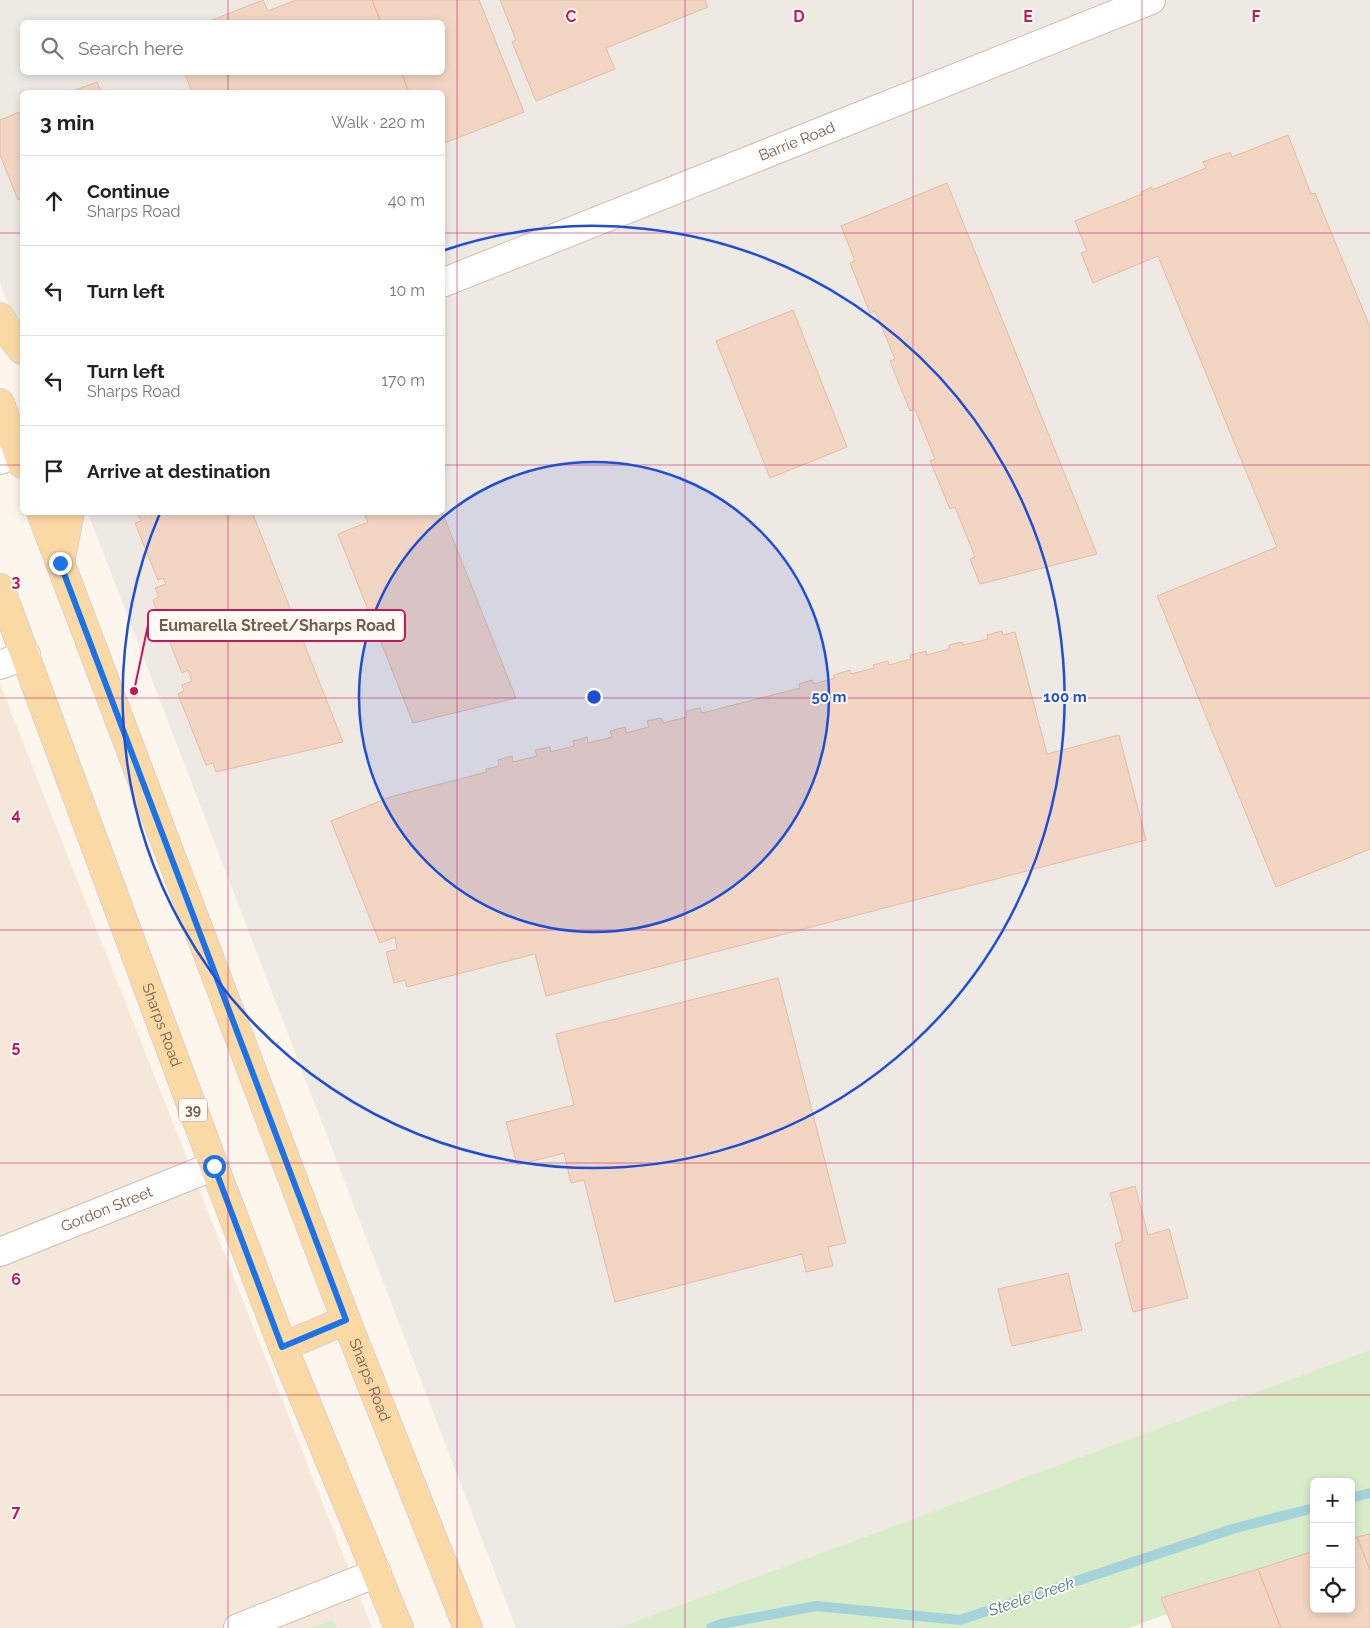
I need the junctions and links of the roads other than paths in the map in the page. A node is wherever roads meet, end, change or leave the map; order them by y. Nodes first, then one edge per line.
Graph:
1 (1151, 0) edge
2 (445, 282) edge
3 (0, 317) edge
4 (20, 348) edge
5 (0, 404) edge
6 (16, 457) edge
7 (42, 515) edge
8 (69, 515) edge
9 (60, 563) junction
10 (0, 588) edge
11 (26, 655) junction
12 (0, 665) edge
13 (214, 1166) junction
14 (0, 1252) edge
15 (346, 1320) junction
16 (282, 1347) junction
17 (377, 1573) junction
18 (238, 1628) edge
19 (399, 1628) edge
20 (468, 1628) edge

1 - 2 street, Barrie Road
3 - 4 main road
5 - 6 main road
7 - 9 main road, Sharps Road
8 - 9 main road
9 - 15 main road, Sharps Road
10 - 11 main road, Sharps Road / 39
11 - 12 street
11 - 13 main road, Sharps Road / 39
13 - 14 street, Gordon Street
13 - 16 main road, Sharps Road / 39
15 - 16 main road
15 - 20 main road, Sharps Road
16 - 17 main road, Sharps Road / 39
17 - 18 street
17 - 19 main road, Sharps Road / 39

